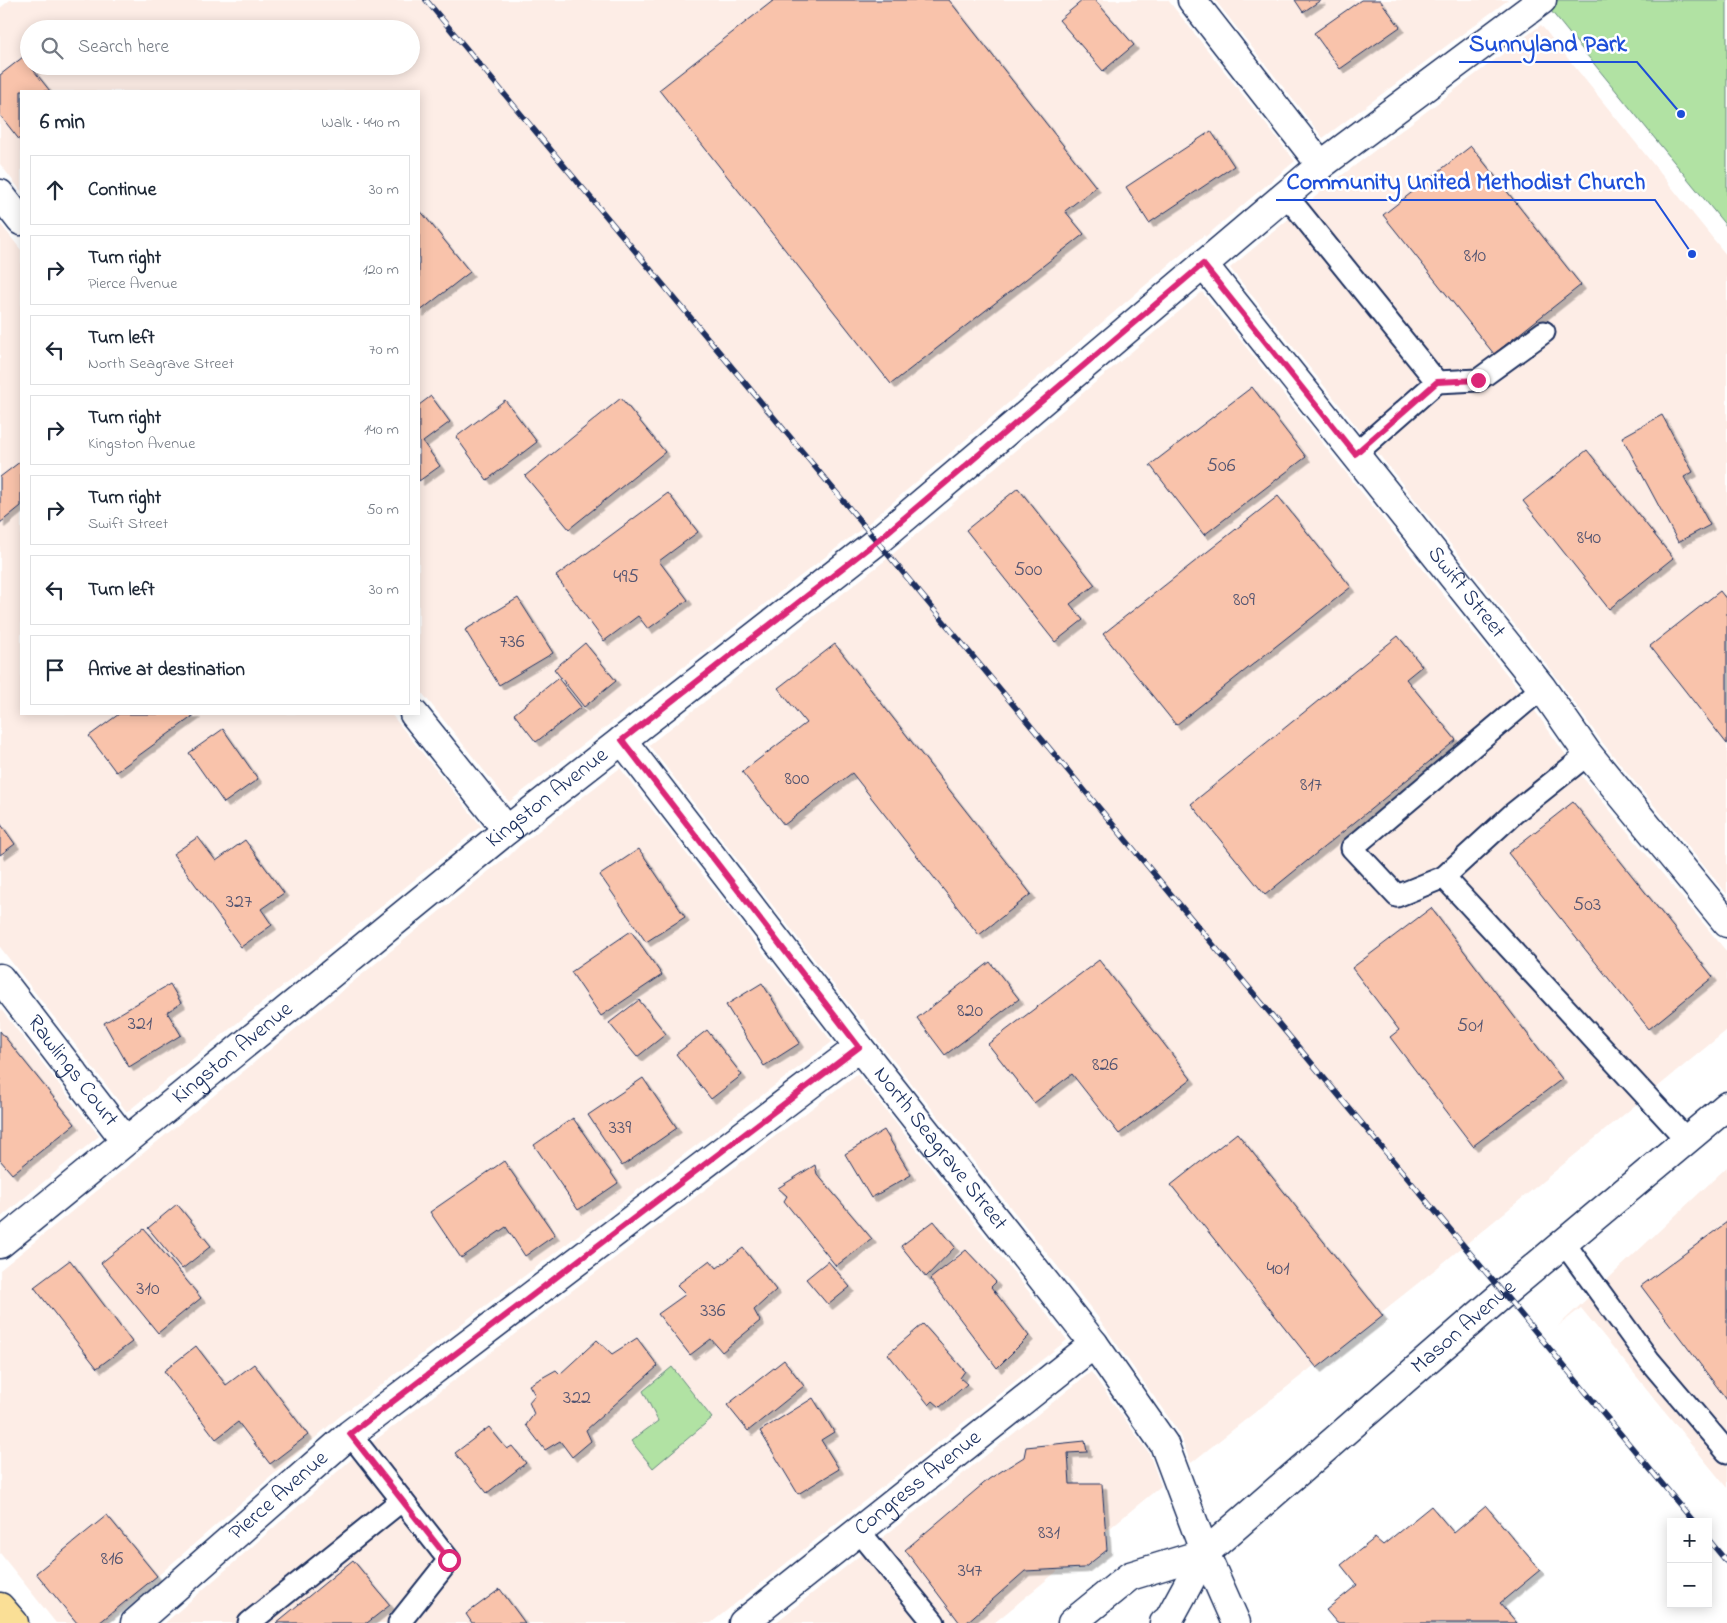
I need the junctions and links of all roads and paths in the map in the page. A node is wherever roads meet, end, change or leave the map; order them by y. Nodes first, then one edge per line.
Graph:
1 (1192, 0) edge
2 (1542, 0) edge
3 (1321, 165) junction
4 (0, 194) edge
5 (1286, 195) junction
6 (20, 220) edge
7 (1203, 264) junction
8 (1544, 332) dead end
9 (1437, 382) junction
10 (1355, 454) junction
11 (1542, 688) junction
12 (415, 715) edge
13 (622, 740) junction
14 (1588, 754) junction
15 (507, 830) junction
16 (1444, 877) junction
17 (1727, 923) edge
18 (0, 978) edge
19 (859, 1047) junction
20 (1726, 1109) edge
21 (125, 1140) junction
22 (1687, 1140) junction
23 (1564, 1243) junction
24 (0, 1244) edge
25 (1094, 1344) junction
26 (350, 1434) junction
27 (1727, 1452) edge
28 (402, 1500) junction
29 (859, 1531) junction
30 (1205, 1553) junction
31 (0, 1606) edge
32 (14, 1623) edge
33 (135, 1623) edge
34 (250, 1623) edge
35 (399, 1623) edge
36 (743, 1623) edge
37 (934, 1623) edge
38 (1072, 1623) edge
39 (1164, 1623) edge
40 (1236, 1623) edge

1 - 3 street
2 - 3 street, Kingston Avenue
3 - 5 street, Kingston Avenue
4 - 6 street
5 - 7 street, Kingston Avenue
5 - 9 lane
7 - 10 street, Swift Street
7 - 13 street, Kingston Avenue
8 - 9 lane
9 - 10 lane
10 - 11 street, Swift Street
11 - 14 street, Swift Street
11 - 16 lane
12 - 15 street
13 - 15 street, Kingston Avenue
13 - 19 street, North Seagrave Street
14 - 16 lane
14 - 17 street, Swift Street
15 - 21 street, Kingston Avenue
16 - 22 lane
18 - 21 street, Rawlings Court
19 - 25 street, North Seagrave Street
19 - 26 street, Pierce Avenue
20 - 22 street, Mason Avenue
21 - 24 street, Kingston Avenue
22 - 23 street, Mason Avenue
23 - 27 lane
23 - 30 street, Mason Avenue
25 - 29 street, Congress Avenue
25 - 30 street, North Seagrave Street
26 - 28 lane
26 - 33 street, Pierce Avenue
28 - 34 lane
28 - 35 lane
29 - 36 street, Congress Avenue
29 - 37 lane
30 - 38 street, Mason Avenue
30 - 39 street, Mason Avenue
30 - 40 street, North Seagrave Street
31 - 32 main road

